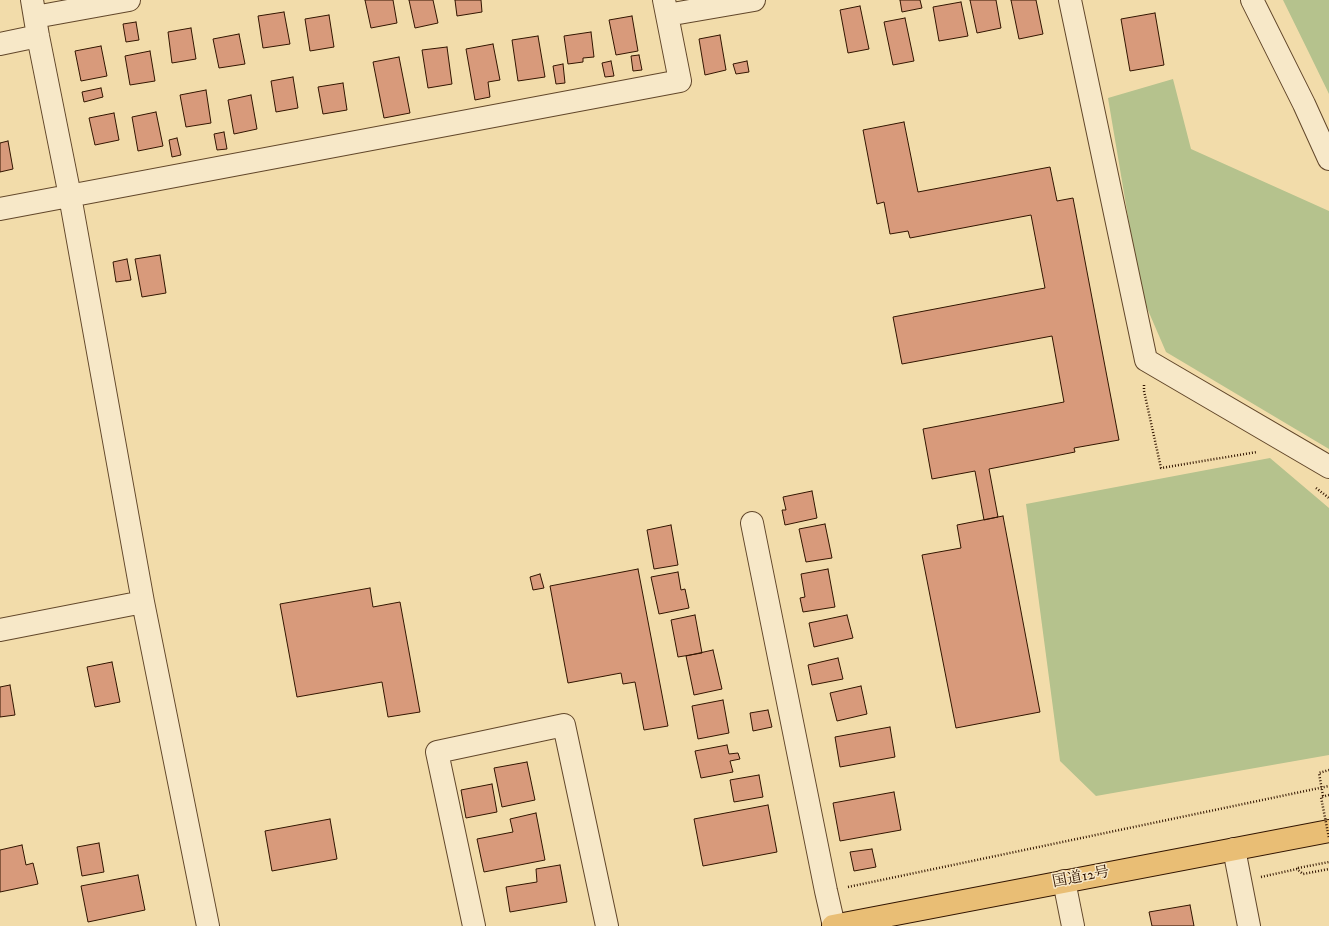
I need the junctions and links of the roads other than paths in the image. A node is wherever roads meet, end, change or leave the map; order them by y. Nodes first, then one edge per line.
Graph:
1 (129, 0) edge
2 (754, 0) edge
3 (1070, 0) edge
4 (1252, 0) edge
5 (665, 7) edge
6 (35, 18) edge
7 (0, 44) edge
8 (1329, 159) edge
9 (70, 196) junction
10 (0, 209) edge
11 (1329, 467) edge
12 (752, 523) dead end
13 (143, 602) junction
14 (0, 630) edge
15 (1329, 831) edge
16 (1234, 849) junction
17 (1064, 882) junction
18 (208, 926) edge
19 (474, 926) edge
20 (607, 926) edge
21 (833, 926) edge
22 (1073, 926) edge
23 (1249, 926) edge

1 - 6 street
2 - 5 street
3 - 11 street
4 - 8 street
5 - 9 street
6 - 7 street
6 - 9 street
9 - 10 street
9 - 13 street
12 - 21 street
13 - 14 street
13 - 18 street
15 - 16 highway, 国道12号
16 - 17 highway, 国道12号
16 - 23 street
17 - 21 highway, 国道12号
17 - 22 street
19 - 20 street

